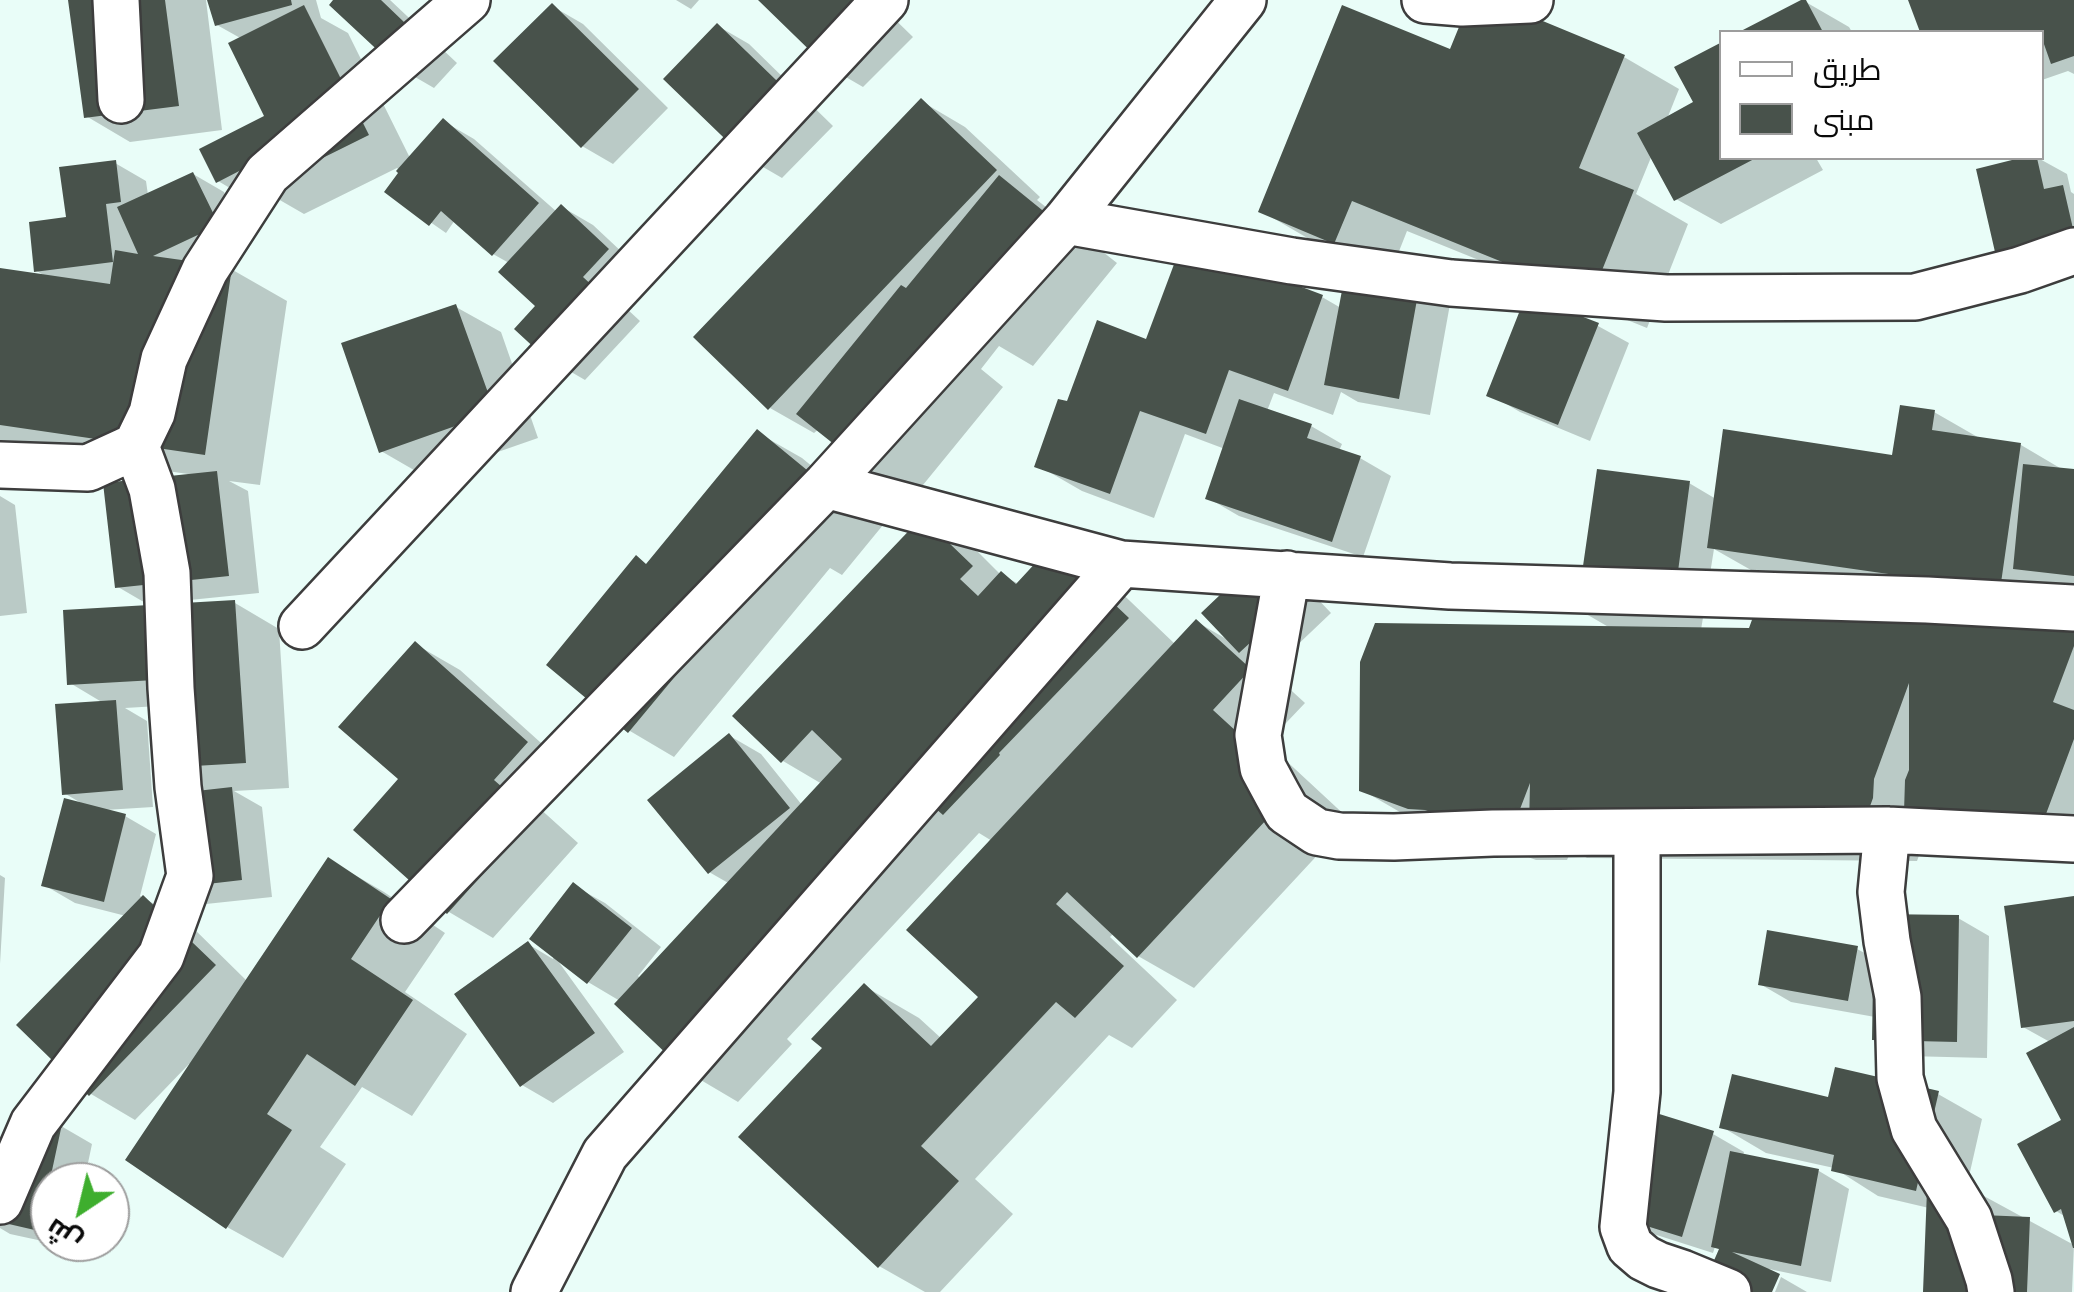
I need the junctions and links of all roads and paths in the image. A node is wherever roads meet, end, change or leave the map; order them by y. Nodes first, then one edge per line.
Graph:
1 (116, 0) edge
2 (467, 0) edge
3 (885, 0) edge
4 (1243, 0) edge
5 (1424, 0) edge
6 (1530, 0) edge
7 (120, 100) dead end
8 (1066, 221) junction
9 (2074, 251) edge
10 (136, 446) junction
11 (0, 465) edge
12 (826, 485) junction
13 (1121, 564) junction
14 (1288, 574) junction
15 (2074, 608) edge
16 (302, 626) dead end
17 (1886, 830) junction
18 (1638, 833) junction
19 (2074, 839) edge
20 (404, 920) dead end
21 (0, 1201) edge
22 (534, 1292) edge
23 (1728, 1292) edge
24 (1991, 1292) edge

1 - 7 street
2 - 10 street
3 - 16 street
4 - 8 street
5 - 6 street
8 - 9 street
8 - 12 street
10 - 11 street
10 - 21 street
12 - 13 street
12 - 20 street
13 - 14 street
13 - 22 street
14 - 15 street
14 - 18 street
17 - 18 street
17 - 19 street
17 - 24 street
18 - 23 street

